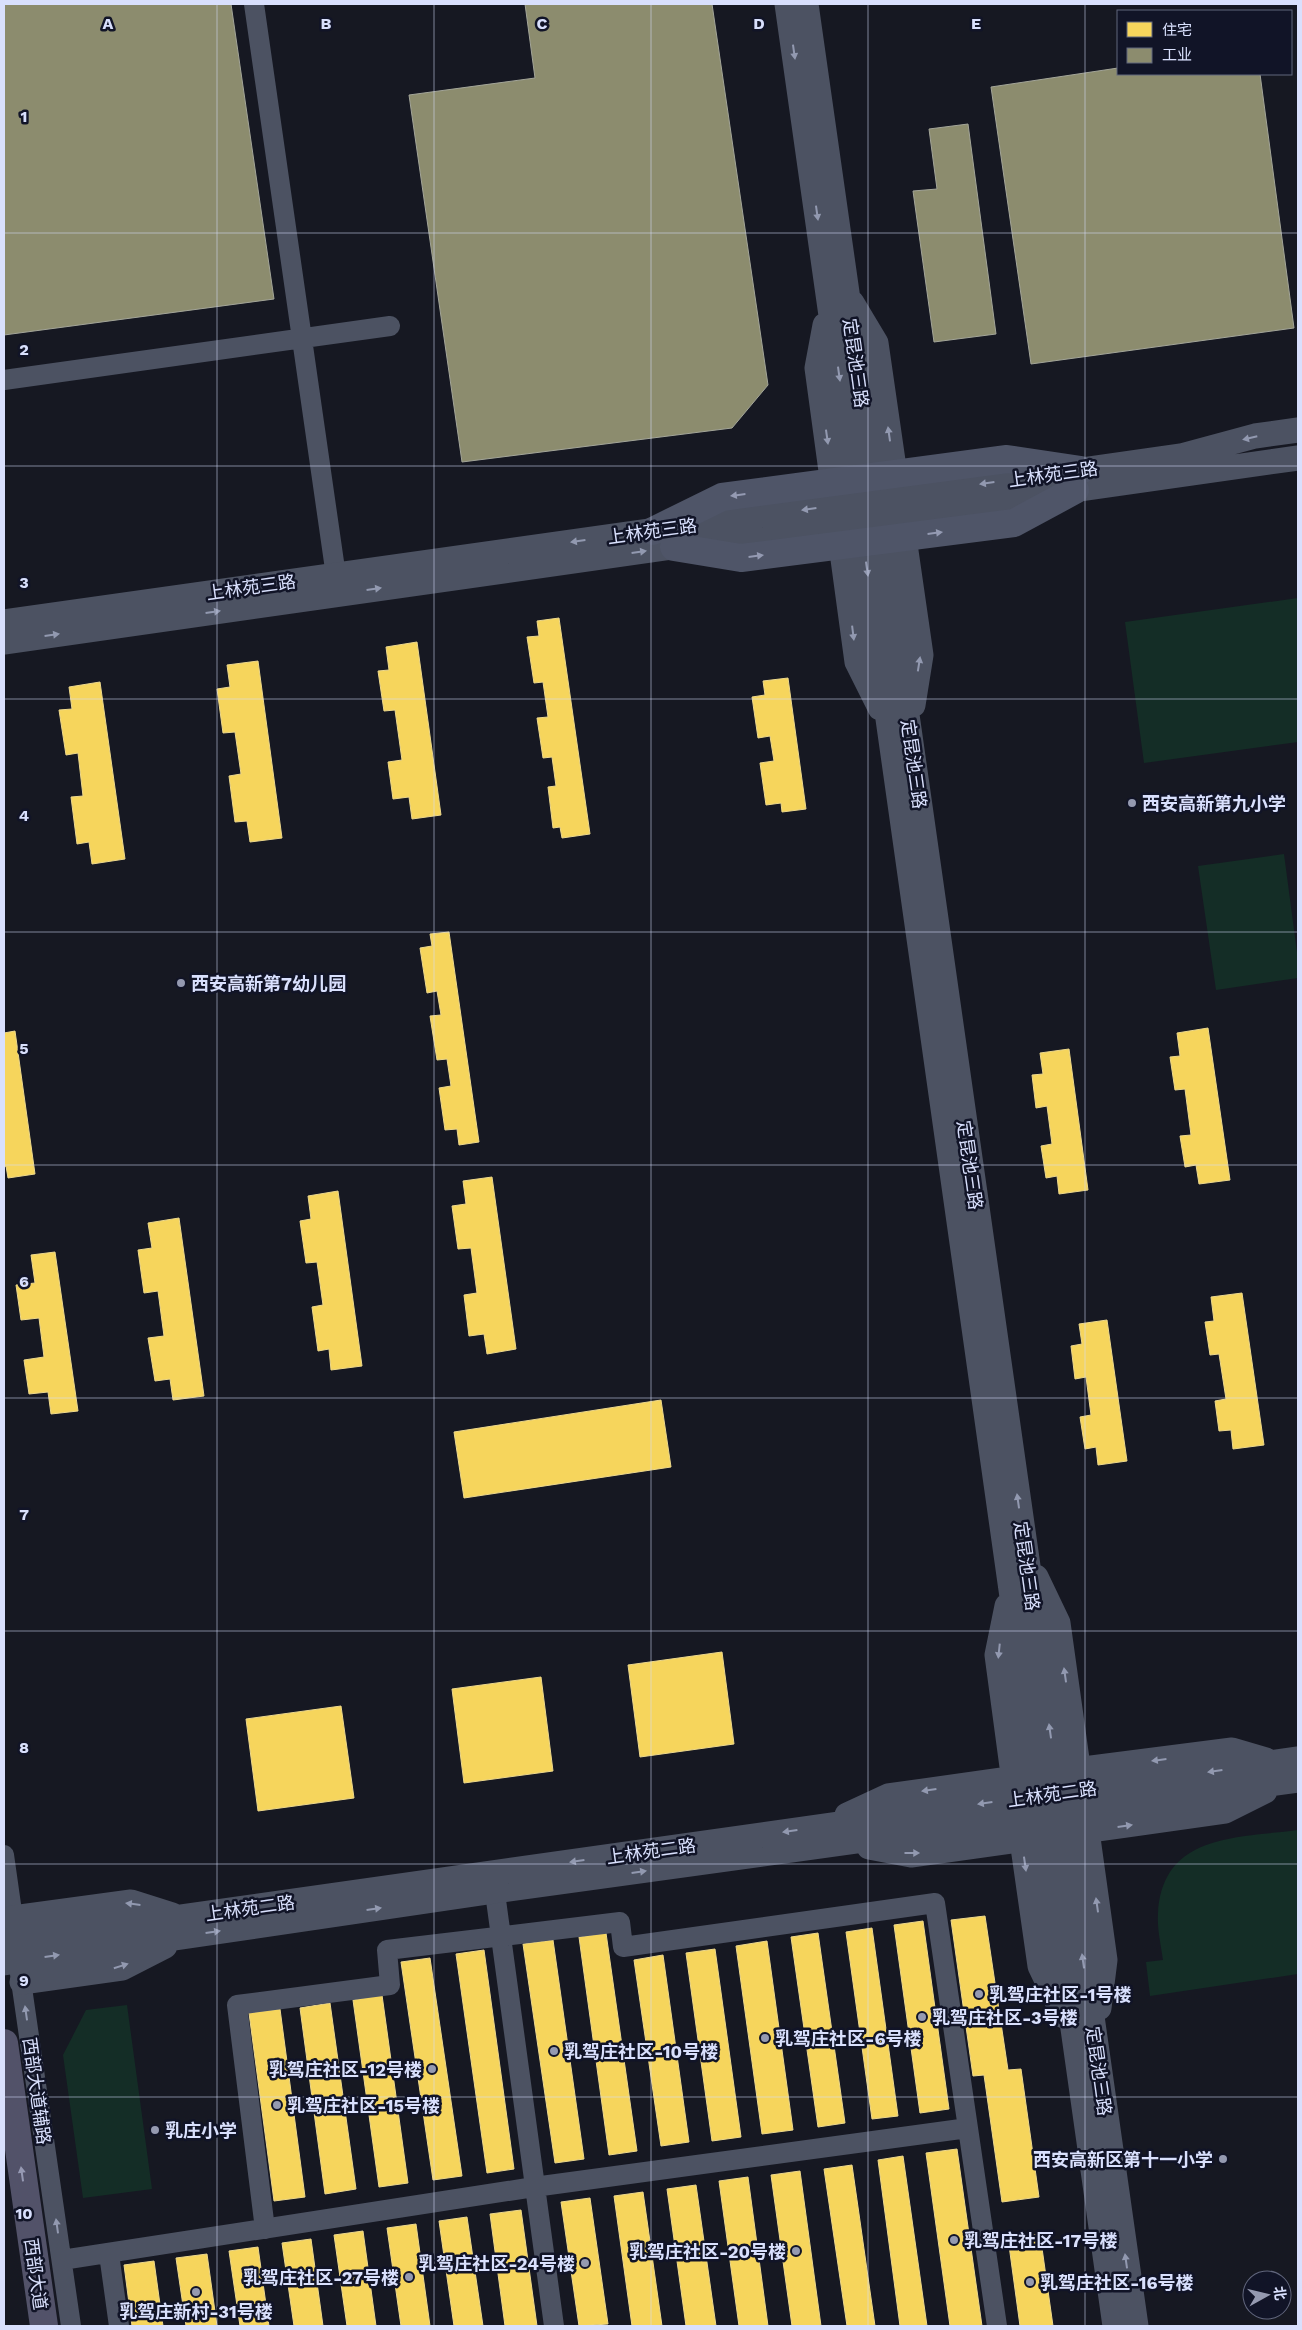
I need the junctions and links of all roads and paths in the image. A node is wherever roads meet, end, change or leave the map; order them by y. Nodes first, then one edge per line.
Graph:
1 (254, 4) edge
2 (787, 4) edge
3 (806, 4) edge
4 (838, 298) junction
5 (390, 326) dead end
6 (302, 338) junction
7 (4, 380) edge
8 (1298, 430) edge
9 (1298, 458) edge
10 (1078, 480) junction
11 (868, 510) junction
12 (663, 539) junction
13 (337, 585) junction
14 (4, 622) edge
15 (4, 642) edge
16 (899, 728) junction
17 (1289, 1771) edge
18 (1051, 1804) junction
19 (4, 1855) edge
20 (494, 1882) junction
21 (181, 1927) junction
22 (501, 1938) junction
23 (13, 1951) edge
24 (1084, 2038) junction
25 (4, 2043) edge
26 (968, 2128) junction
27 (534, 2187) junction
28 (265, 2229) junction
29 (109, 2254) junction
30 (62, 2260) junction
31 (44, 2326) edge
32 (71, 2326) edge
33 (119, 2326) edge
34 (554, 2326) edge
35 (997, 2326) edge
36 (1115, 2326) edge
37 (1136, 2326) edge

1 - 6 street
2 -> 4 street, 定昆池三路
3 - 4 street, 定昆池三路
4 -> 11 street, 定昆池三路
11 -> 4 street
5 - 6 street
6 - 7 street
6 - 13 street
8 -> 10 street, 上林苑三路
9 - 10 street, 上林苑三路
10 -> 11 main road
11 -> 10 main road
12 -> 11 main road
11 -> 12 main road
16 -> 11 street, 定昆池三路
11 -> 16 street
12 - 13 street, 上林苑三路
13 - 14 street, 上林苑三路
15 -> 13 street, 上林苑三路
18 -> 16 street, 定昆池三路
16 -> 18 street, 定昆池三路
17 - 18 street, 上林苑二路
18 -> 17 street
18 -> 20 street, 上林苑二路
20 -> 18 street, 上林苑二路
18 - 24 street, 定昆池三路
18 -> 24 street
19 - 23 street, 西部大道辅路
20 - 21 street, 上林苑二路
20 - 22 street
21 - 23 street, 上林苑二路
23 -> 21 street
22 - 26 street
22 - 27 street
22 - 28 street
30 -> 23 street, 西部大道辅路
24 - 36 street, 定昆池三路
37 -> 24 street, 定昆池三路
31 -> 25 main road, 西部大道
26 - 27 street
26 - 35 street
27 - 28 street
27 - 34 street
28 - 29 street
29 - 30 street
29 - 33 street
30 - 32 street, 西部大道辅路

